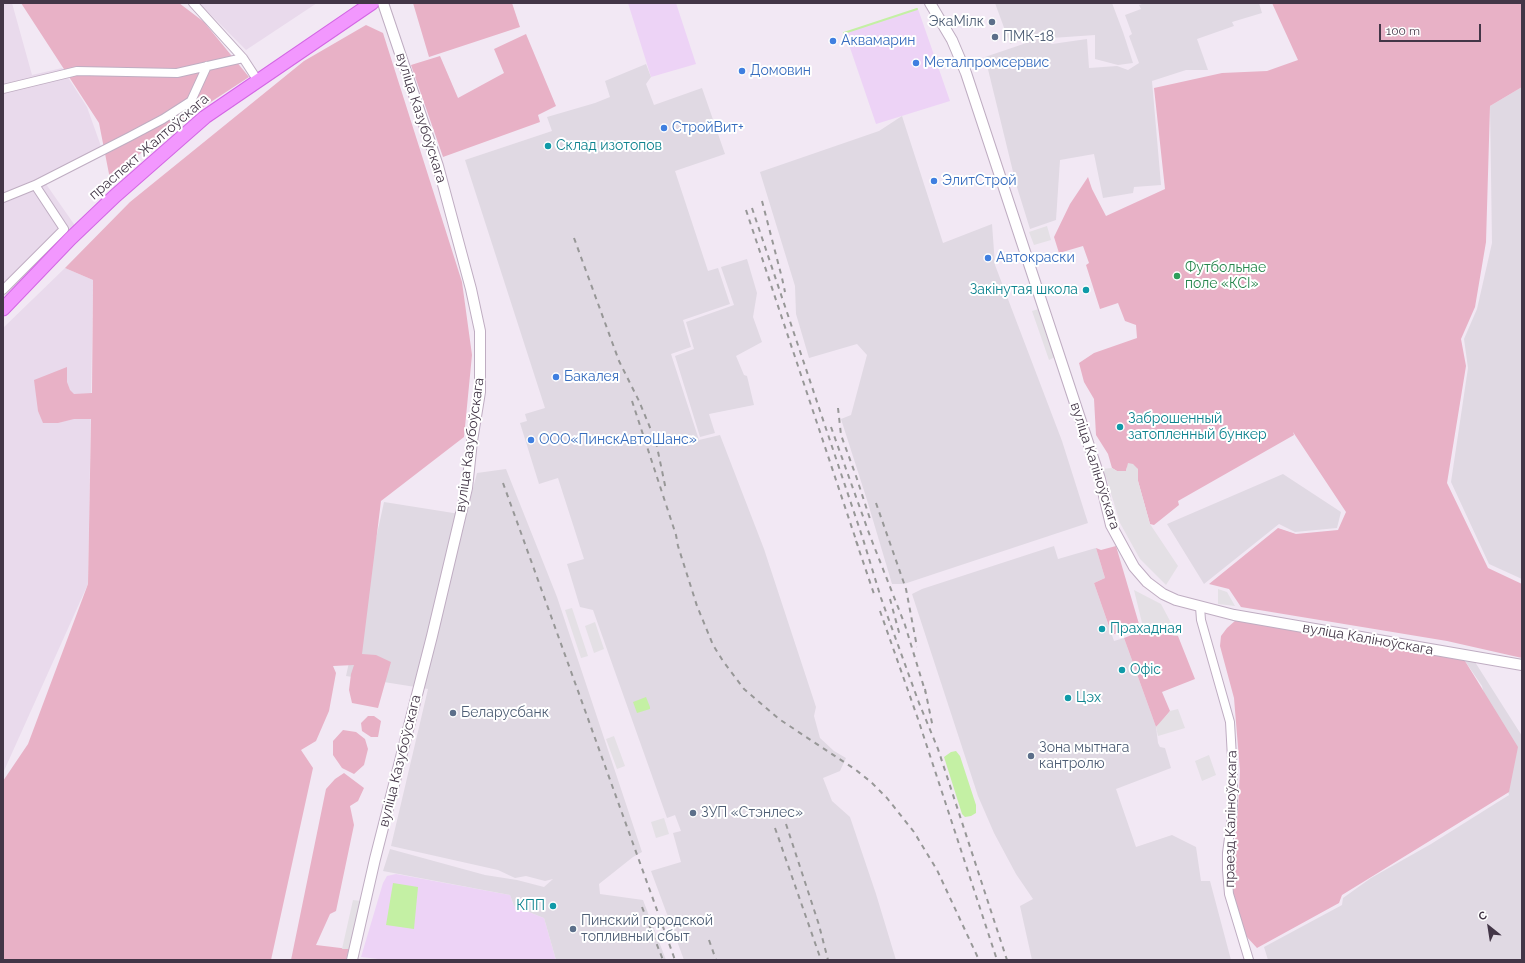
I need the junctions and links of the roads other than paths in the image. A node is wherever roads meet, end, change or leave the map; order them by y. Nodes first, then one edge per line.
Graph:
1 (193, 3) edge
2 (372, 3) edge
3 (383, 3) edge
4 (930, 3) edge
5 (243, 58) junction
6 (207, 66) junction
7 (258, 81) junction
8 (3, 89) edge
9 (35, 185) junction
10 (3, 198) edge
11 (3, 290) edge
12 (3, 309) edge
13 (1200, 607) junction
14 (1522, 666) edge
15 (352, 960) edge
16 (1249, 960) edge

1 - 5 street
2 - 7 main road, праспект Жалтоўскага
3 - 15 street, вуліца Казубоўскага
4 - 13 street, вуліца Каліноўскага
5 - 6 street
5 - 7 street
6 - 8 street
6 - 9 street
7 - 12 main road, праспект Жалтоўскага
9 - 10 street
9 - 11 street
13 - 14 street, вуліца Каліноўскага
13 - 16 street, праезд Каліноўскага

